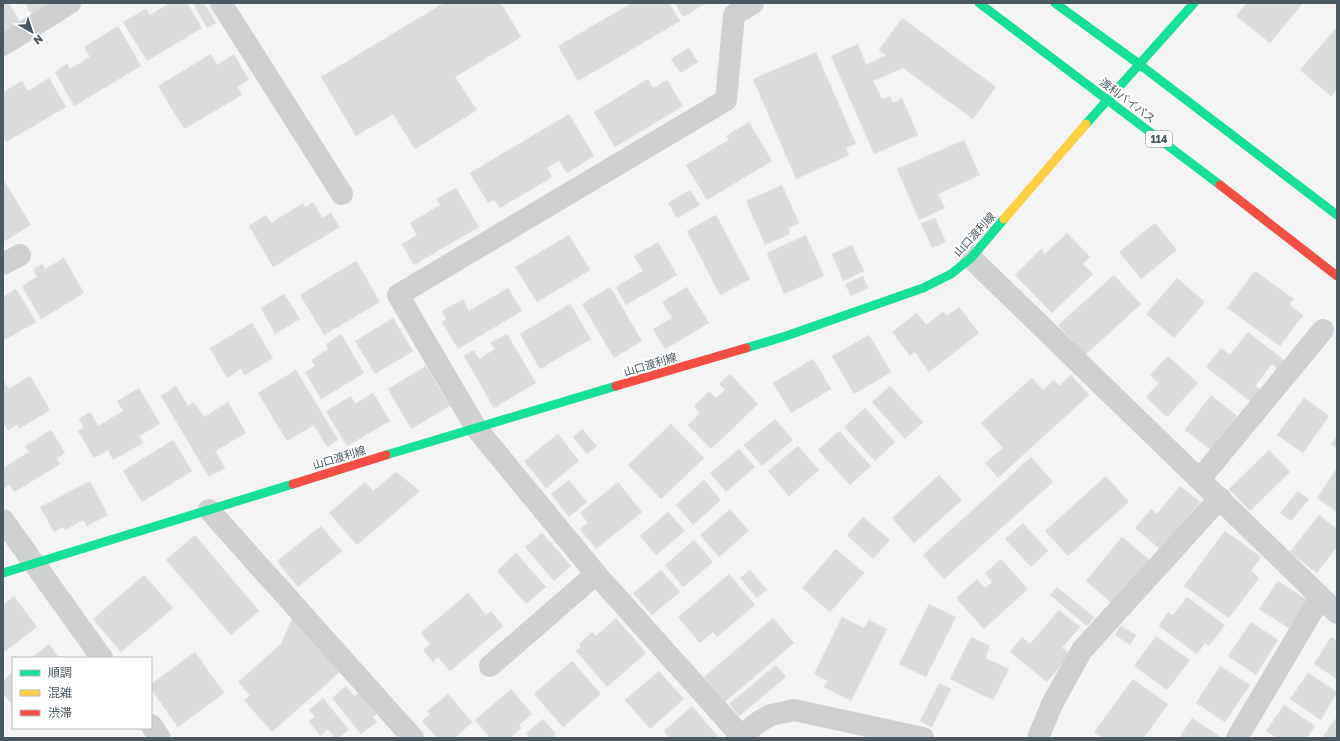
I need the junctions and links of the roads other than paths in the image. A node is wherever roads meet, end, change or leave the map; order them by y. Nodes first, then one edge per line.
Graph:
1 (70, 3) edge
2 (221, 3) edge
3 (753, 3) edge
4 (979, 3) edge
5 (1055, 3) edge
6 (1194, 3) edge
7 (3, 45) edge
8 (1139, 64) junction
9 (1108, 99) junction
10 (342, 194) dead end
11 (1337, 215) edge
12 (971, 258) junction
13 (1337, 276) edge
14 (1322, 330) dead end
15 (476, 428) junction
16 (1200, 479) junction
17 (1220, 498) junction
18 (209, 510) junction
19 (3, 520) edge
20 (35, 564) junction
21 (3, 573) edge
22 (596, 574) junction
23 (1320, 598) junction
24 (1337, 613) edge
25 (101, 657) edge
26 (490, 666) dead end
27 (152, 726) edge
28 (912, 737) edge
29 (160, 738) edge
30 (413, 738) edge
31 (744, 738) edge
32 (1038, 738) edge
33 (1237, 738) edge

1 - 7 street
2 - 10 street
3 - 15 street
4 - 9 main road, 渡利バイパス / 114
5 - 8 main road
6 - 8 main road, 山口渡利線
8 - 9 main road, 山口渡利線
8 - 11 main road
9 - 12 main road, 山口渡利線
9 - 13 main road, 渡利バイパス / 114
12 - 15 main road, 山口渡利線
12 - 16 street
14 - 16 street
15 - 18 main road, 山口渡利線
15 - 22 street
16 - 17 street
17 - 23 street
17 - 32 street
18 - 20 main road, 山口渡利線
18 - 30 street
19 - 20 street
20 - 21 main road, 山口渡利線
20 - 25 street
22 - 26 street
22 - 31 street
23 - 24 street
23 - 33 street
27 - 29 street
28 - 31 street

